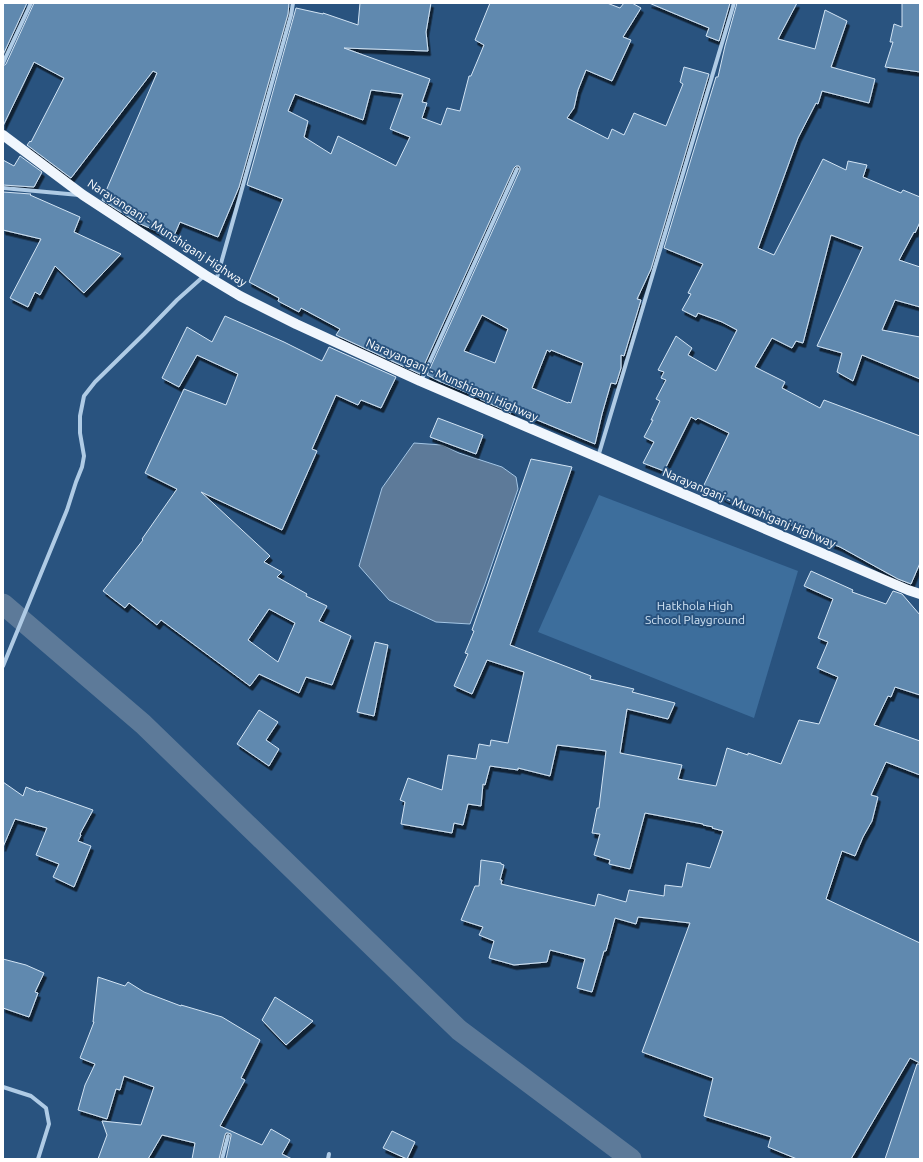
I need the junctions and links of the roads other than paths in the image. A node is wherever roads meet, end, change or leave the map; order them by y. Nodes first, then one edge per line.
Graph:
1 (31, 3) edge
2 (293, 3) edge
3 (734, 3) edge
4 (3, 63) edge
5 (3, 135) edge
6 (517, 169) dead end
7 (3, 188) edge
8 (83, 195) junction
9 (205, 275) junction
10 (216, 281) junction
11 (420, 382) junction
12 (598, 458) junction
13 (920, 594) edge
14 (3, 666) edge
15 (3, 1087) edge
16 (228, 1136) dead end
17 (38, 1159) edge
18 (222, 1159) edge

1 - 4 street
2 - 10 street
3 - 12 street
5 - 8 main road, Narayanganj - Munshiganj Highway
6 - 11 street
7 - 8 street
8 - 9 main road, Narayanganj - Munshiganj Highway
9 - 10 main road, Narayanganj - Munshiganj Highway
9 - 14 street
10 - 11 main road, Narayanganj - Munshiganj Highway
11 - 12 main road, Narayanganj - Munshiganj Highway
12 - 13 main road, Narayanganj - Munshiganj Highway
15 - 17 street
16 - 18 street

